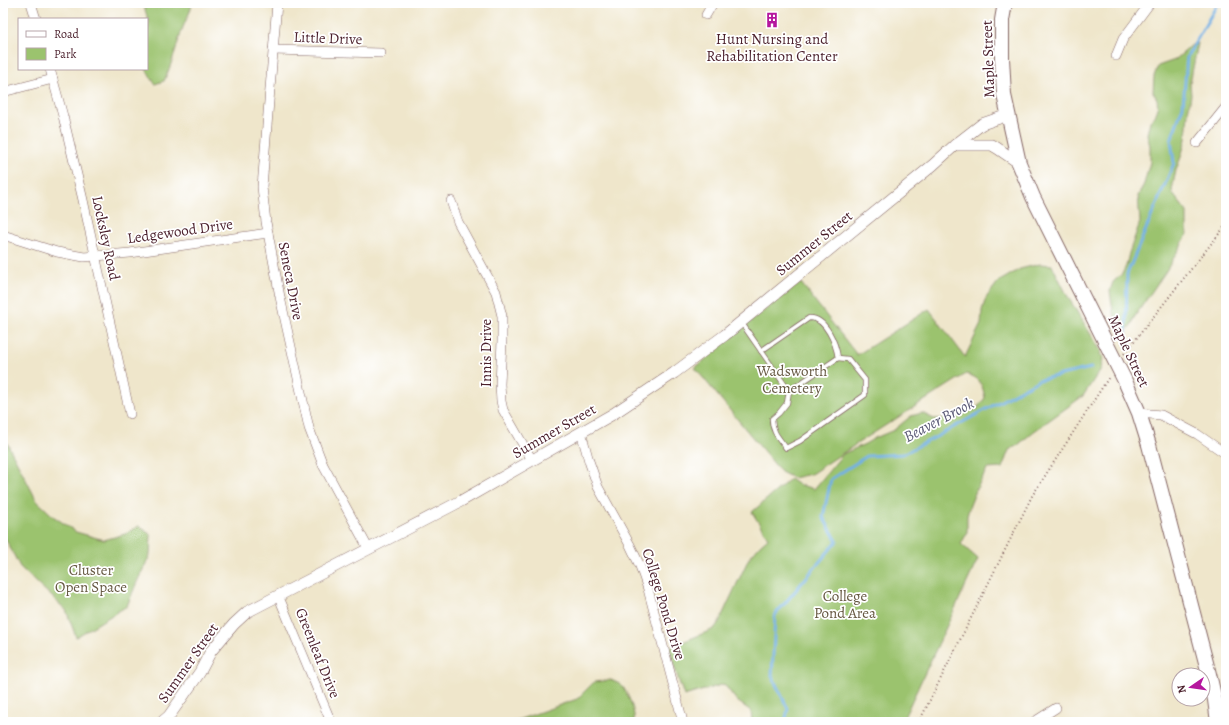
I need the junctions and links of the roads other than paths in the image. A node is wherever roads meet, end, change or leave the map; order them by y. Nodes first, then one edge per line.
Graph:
1 (31, 3) edge
2 (277, 3) edge
3 (713, 3) edge
4 (1005, 3) edge
5 (1150, 3) edge
6 (706, 15) dead end
7 (36, 18) edge
8 (273, 50) junction
9 (381, 53) dead end
10 (1116, 56) dead end
11 (50, 70) edge
12 (53, 79) junction
13 (3, 92) edge
14 (1226, 106) edge
15 (1008, 114) junction
16 (1197, 143) dead end
17 (955, 145) junction
18 (1019, 163) junction
19 (451, 201) dead end
20 (268, 233) junction
21 (3, 235) edge
22 (96, 257) junction
23 (741, 322) junction
24 (761, 351) junction
25 (838, 358) junction
26 (788, 391) junction
27 (1139, 413) junction
28 (130, 414) dead end
29 (581, 432) junction
30 (1226, 454) edge
31 (532, 460) junction
32 (368, 548) junction
33 (278, 595) junction
34 (1056, 708) dead end
35 (162, 722) edge
36 (331, 722) edge
37 (683, 722) edge
38 (1034, 722) edge
39 (1218, 722) edge

1 - 7 street
2 - 8 street, Seneca Drive
3 - 6 street
4 - 15 main road, Maple Street
5 - 10 street
8 - 9 street, Little Drive
8 - 20 street, Seneca Drive
11 - 12 street, Locksley Road
12 - 13 street
12 - 22 street, Locksley Road
14 - 16 street
15 - 17 street, Summer Street
15 - 18 main road, Maple Street
17 - 18 street
17 - 23 street, Summer Street
18 - 27 main road, Maple Street
19 - 31 street, Innis Drive
20 - 22 street, Ledgewood Drive
20 - 32 street, Seneca Drive
21 - 22 street, Ledgewood Drive
22 - 28 street, Locksley Road
23 - 24 lane
23 - 29 street, Summer Street
24 - 25 lane
24 - 26 lane
25 - 26 lane
25 - 26 lane
27 - 30 street
27 - 39 main road, Maple Street
29 - 31 street, Summer Street
29 - 37 street, College Pond Drive
31 - 32 street, Summer Street
32 - 33 street, Summer Street
33 - 35 street, Summer Street
33 - 36 street, Greenleaf Drive
34 - 38 street

